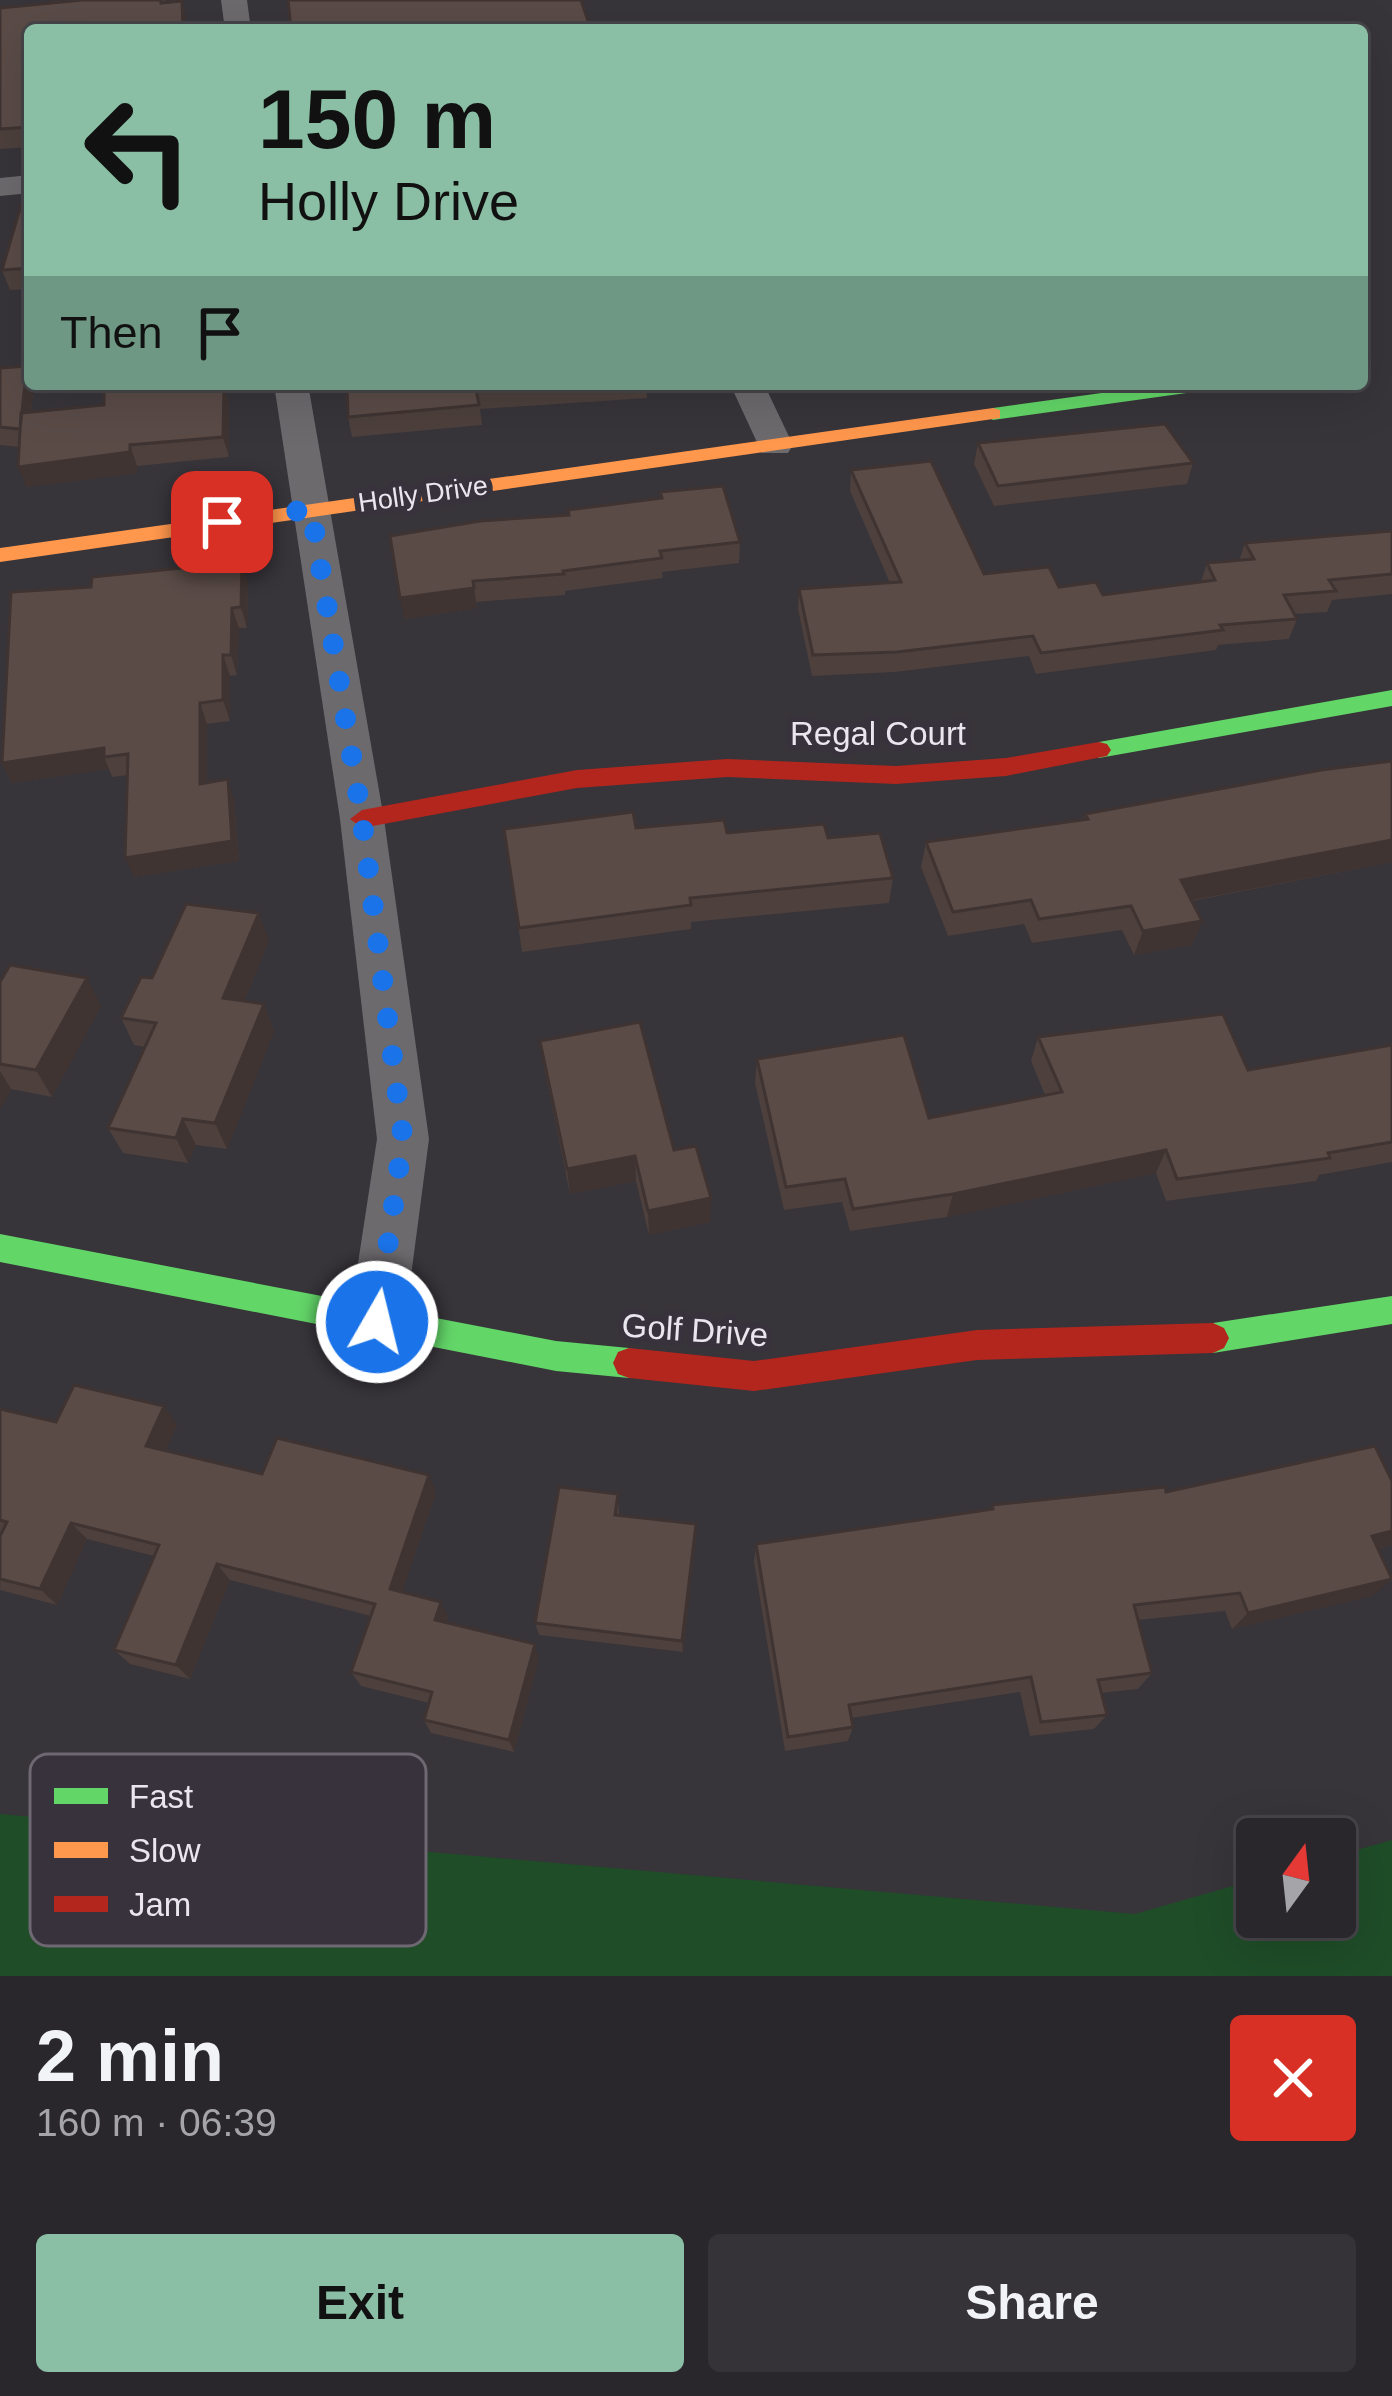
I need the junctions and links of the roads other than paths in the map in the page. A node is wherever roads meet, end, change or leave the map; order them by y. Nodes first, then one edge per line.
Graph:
1 (292, 390) edge
2 (750, 390) edge
3 (1165, 390) edge
4 (775, 445) junction
5 (311, 509) junction
6 (0, 555) edge
7 (1392, 698) edge
8 (362, 819) junction
9 (0, 1247) edge
10 (1392, 1310) edge
11 (377, 1322) junction

1 - 5 street
2 - 4 street
3 - 4 street, Holly Drive
4 - 5 street, Holly Drive
5 - 6 street, Holly Drive
5 - 8 street
7 - 8 street, Regal Court
8 - 11 street
9 - 11 street, Golf Drive
10 - 11 street, Golf Drive

